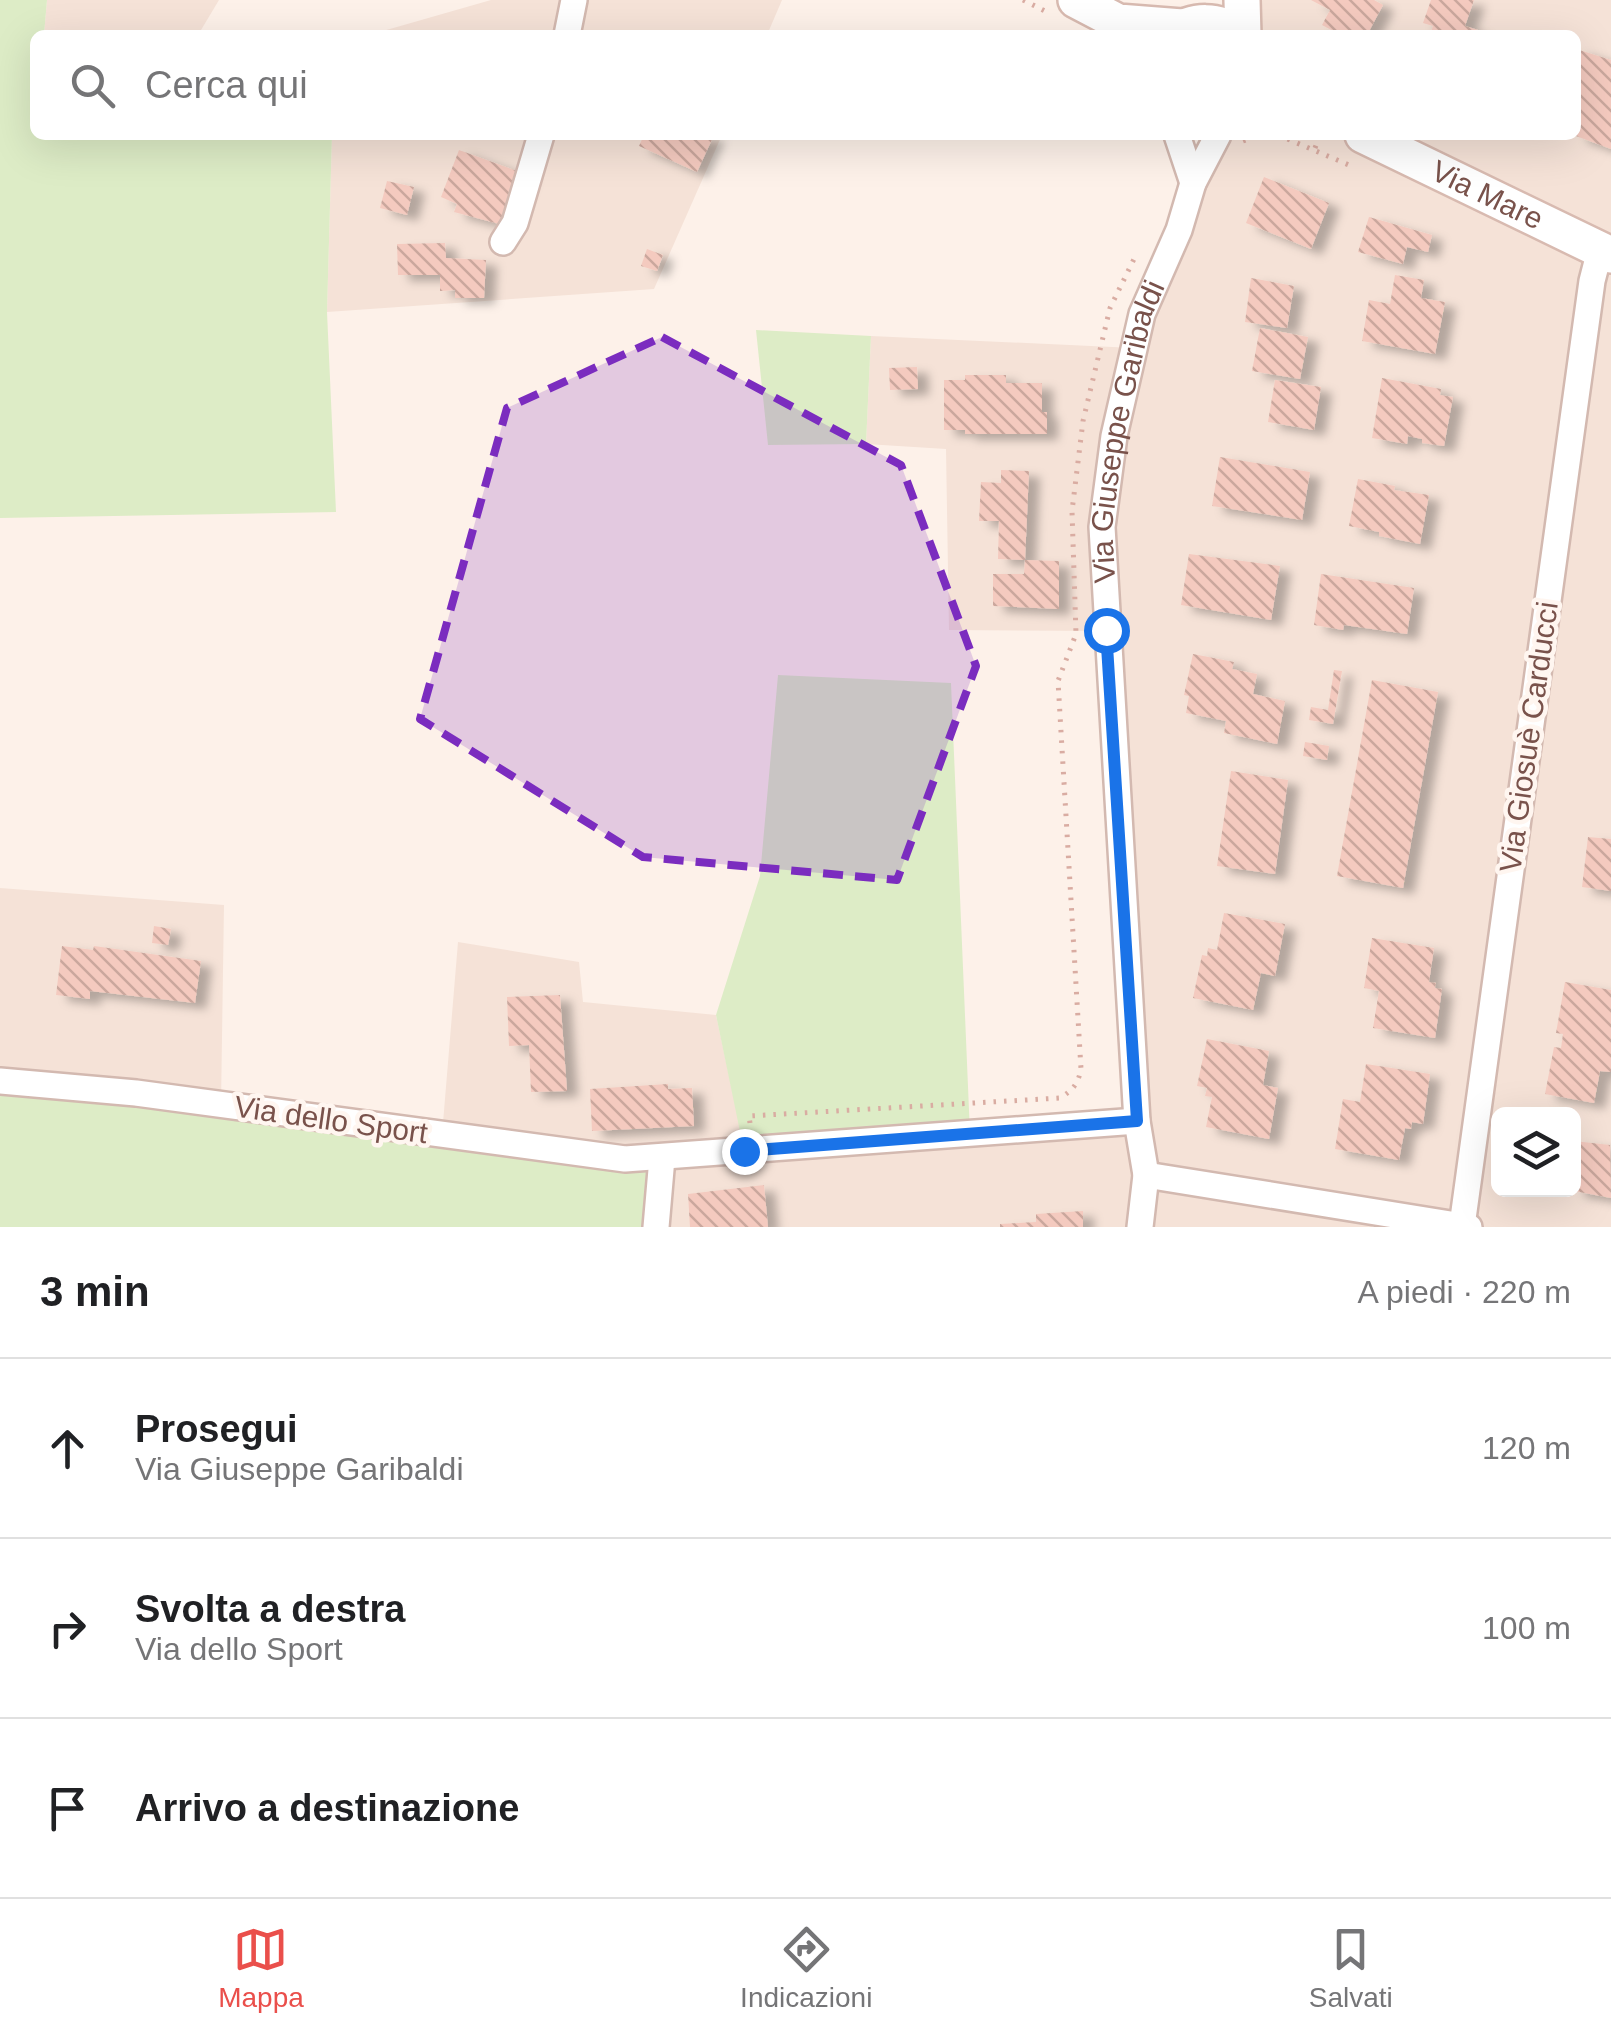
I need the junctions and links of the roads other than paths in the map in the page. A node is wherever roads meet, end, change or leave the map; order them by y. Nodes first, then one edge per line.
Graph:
1 (574, 0) edge
2 (1076, 0) edge
3 (1242, 0) edge
4 (1192, 21) edge
5 (1122, 29) edge
6 (567, 30) edge
7 (1232, 30) edge
8 (1242, 30) edge
9 (540, 140) edge
10 (1179, 140) edge
11 (1215, 140) edge
12 (1373, 140) edge
13 (1193, 183) junction
14 (504, 242) dead end
15 (1606, 252) edge
16 (0, 1081) edge
17 (1137, 1121) junction
18 (662, 1158) junction
19 (1146, 1175) junction
20 (1466, 1226) edge
21 (656, 1227) edge
22 (1140, 1227) edge

1 - 6 street
2 - 5 main road
3 - 8 main road
4 - 5 main road
4 - 7 main road
9 - 14 street
10 - 13 street
11 - 13 street, Via Giuseppe Garibaldi
12 - 15 main road, Via Mare
13 - 17 street, Via Giuseppe Garibaldi
15 - 20 street, Via Giosuè Carducci
16 - 18 street, Via dello Sport
17 - 18 street, Via dello Sport
17 - 19 street, Via Giuseppe Garibaldi
18 - 21 street
19 - 20 street
19 - 22 street, Via Giuseppe Garibaldi

